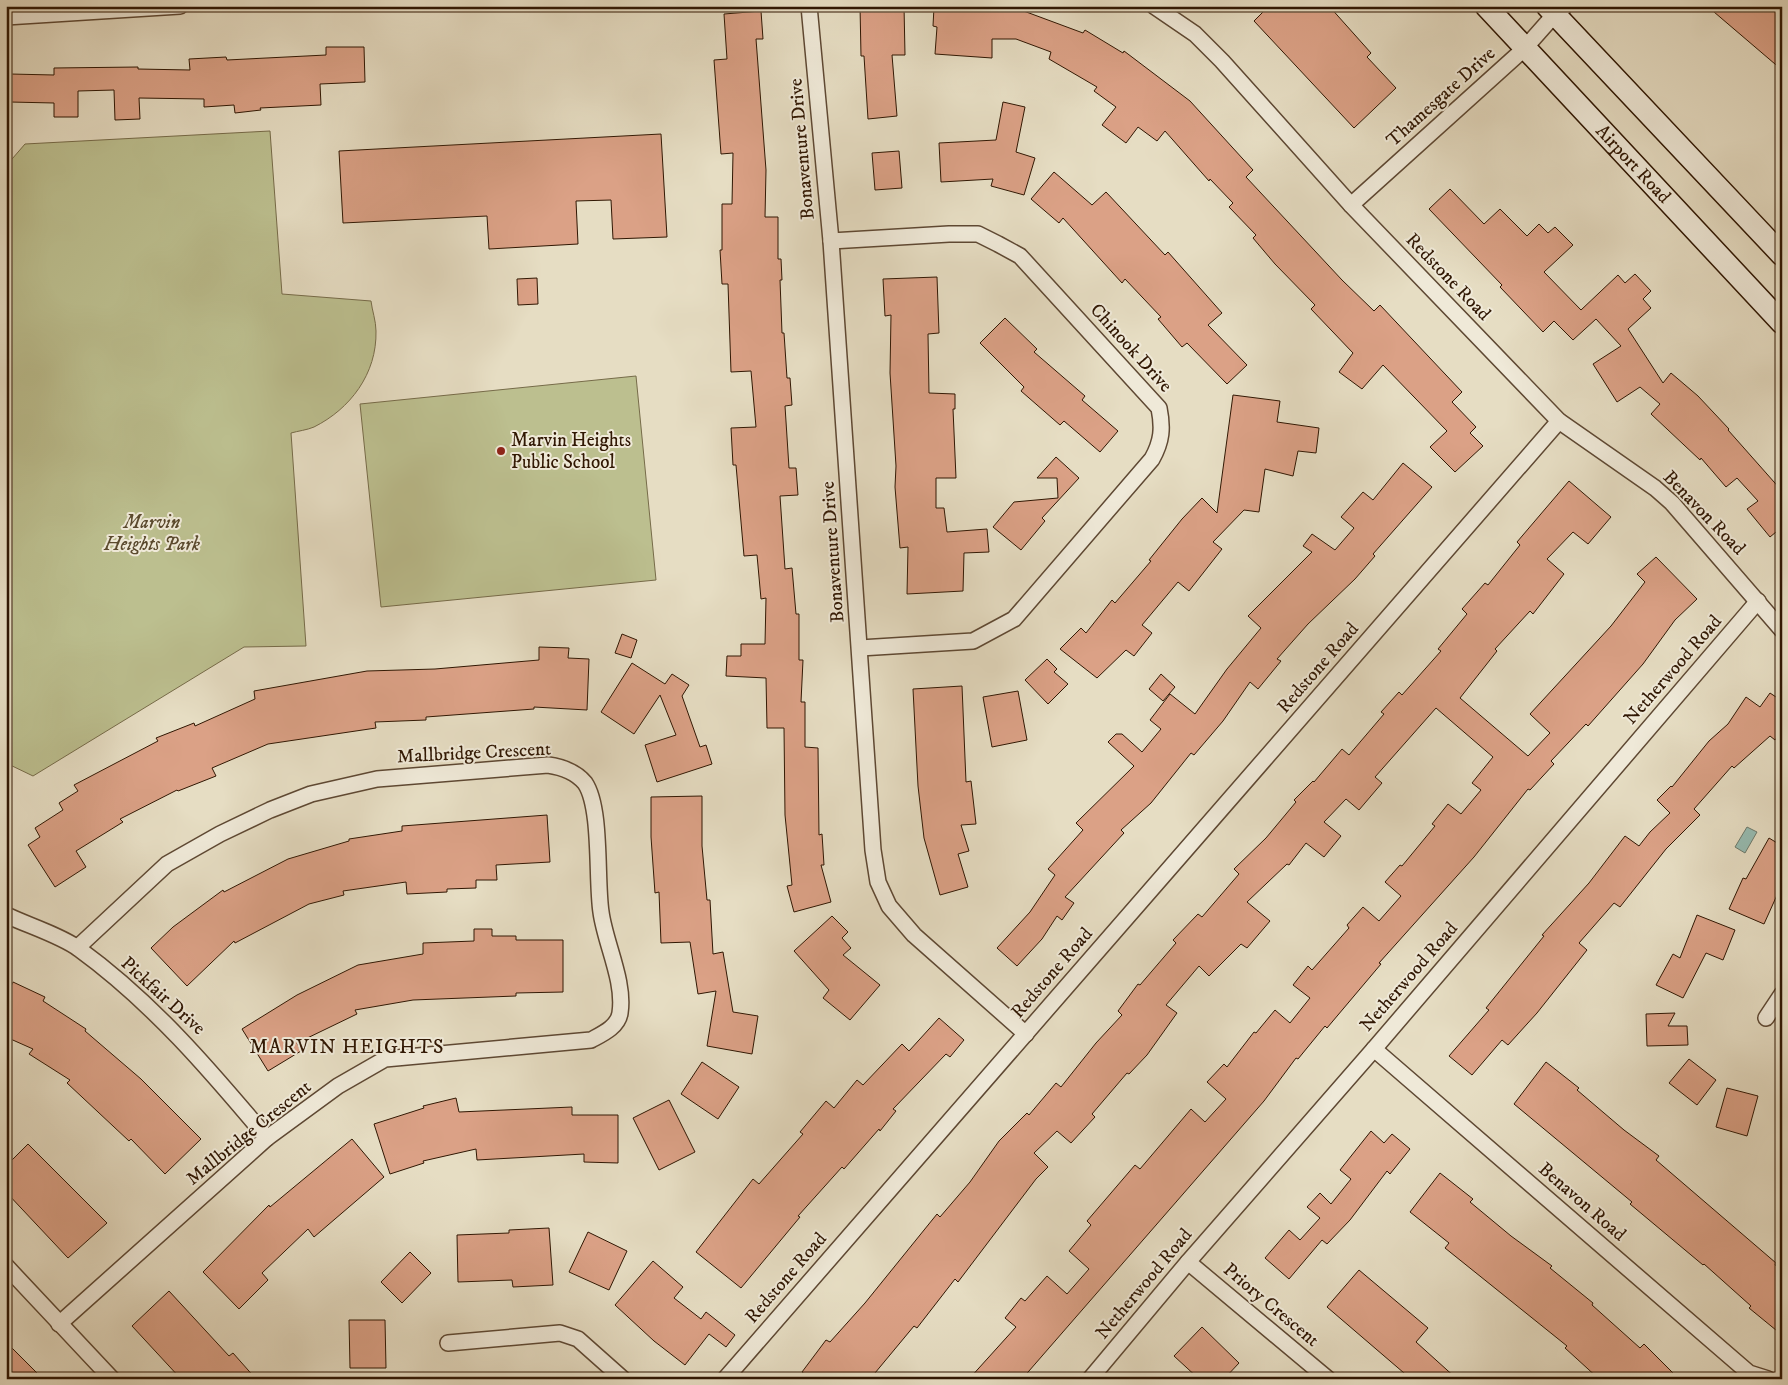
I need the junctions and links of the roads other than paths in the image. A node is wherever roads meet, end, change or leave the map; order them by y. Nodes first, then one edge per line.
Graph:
1 (180, 6) edge
2 (810, 6) edge
3 (1154, 6) edge
4 (1486, 6) edge
5 (1556, 8) edge
6 (6, 17) edge
7 (1524, 49) junction
8 (1350, 205) junction
9 (831, 241) junction
10 (1782, 255) edge
11 (1782, 322) edge
12 (1559, 421) junction
13 (1758, 601) junction
14 (1782, 630) edge
15 (860, 648) junction
16 (6, 916) edge
17 (78, 948) junction
18 (1782, 994) edge
19 (1766, 1018) dead end
20 (1026, 1034) junction
21 (1374, 1049) junction
22 (268, 1138) junction
23 (1188, 1262) junction
24 (6, 1266) edge
25 (59, 1324) junction
26 (448, 1343) dead end
27 (1782, 1376) edge
28 (112, 1379) edge
29 (623, 1379) edge
30 (725, 1379) edge
31 (1090, 1379) edge
32 (1328, 1379) edge
33 (1770, 1379) edge

1 - 6 street
2 - 9 street, Bonaventure Drive
3 - 8 street, Redstone Road
4 - 7 main road, Airport Road
5 - 7 street, Thamesgate Drive
5 - 10 main road
7 - 8 street, Thamesgate Drive
7 - 11 main road, Airport Road
8 - 12 street, Redstone Road
9 - 15 street, Bonaventure Drive
9 - 15 street, Chinook Drive
12 - 13 street, Benavon Road
12 - 20 street, Redstone Road
13 - 14 street, Benavon Road
13 - 21 street, Netherwood Road
15 - 20 street, Bonaventure Drive
16 - 17 street, Pickfair Drive
17 - 22 street, Pickfair Drive
17 - 22 street, Mallbridge Crescent
18 - 19 street
20 - 30 street, Redstone Road
21 - 23 street, Netherwood Road
21 - 33 street, Benavon Road
22 - 25 street, Mallbridge Crescent
23 - 31 street, Netherwood Road
23 - 32 street, Priory Crescent
24 - 25 street
25 - 28 street
26 - 29 street
27 - 33 street, Benavon Road

